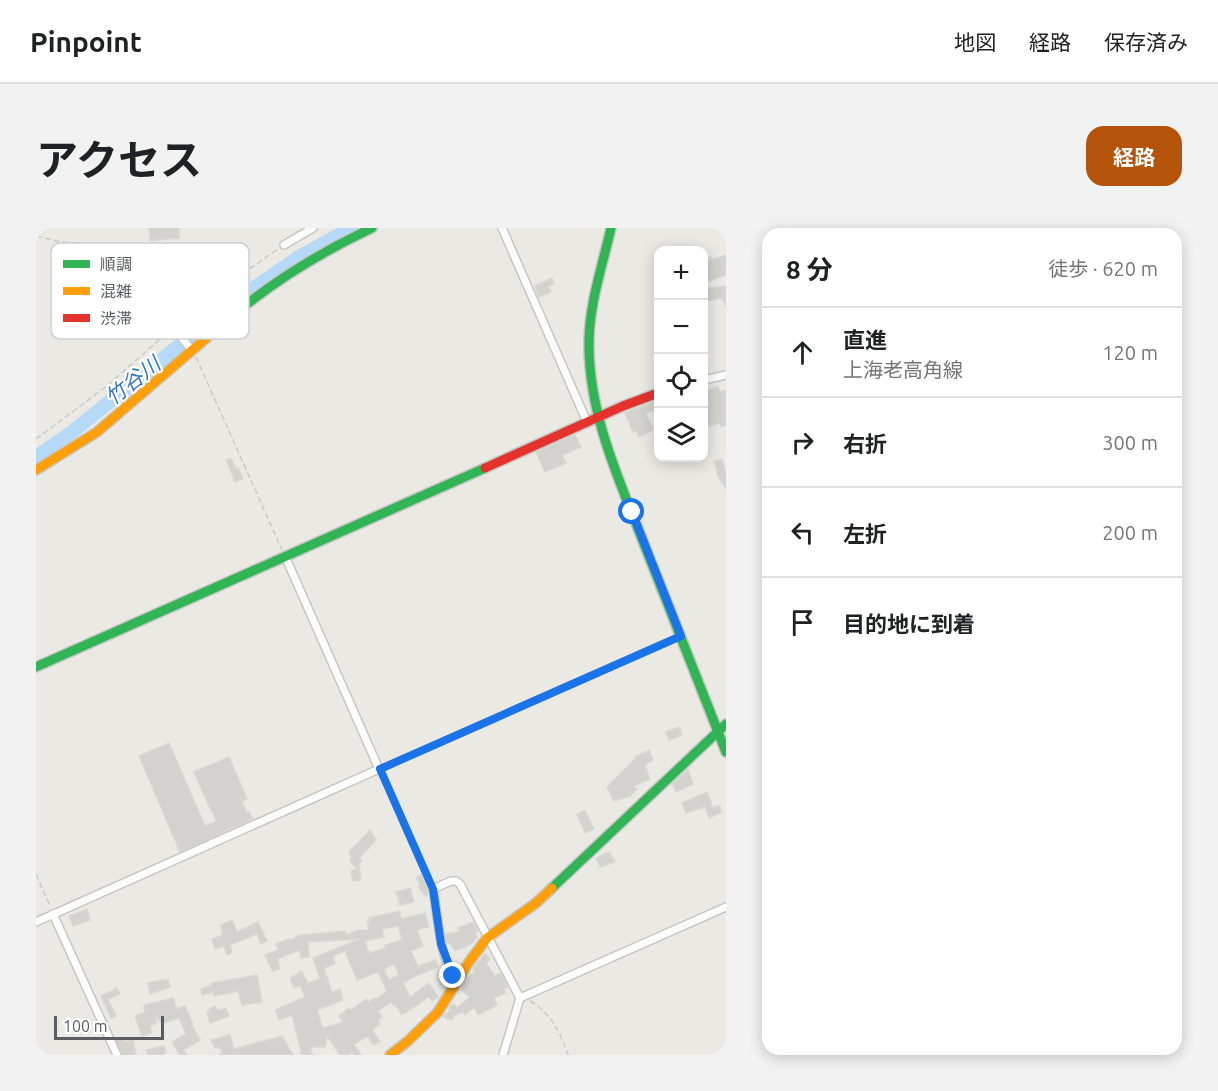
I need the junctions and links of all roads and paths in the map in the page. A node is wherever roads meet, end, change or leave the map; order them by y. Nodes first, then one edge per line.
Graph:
1 (313, 228) edge
2 (372, 228) edge
3 (502, 228) edge
4 (612, 228) edge
5 (36, 236) edge
6 (74, 243) edge
7 (284, 245) joint
8 (249, 269) edge
9 (249, 302) edge
10 (160, 339) edge
11 (182, 339) edge
12 (205, 339) edge
13 (192, 350) junction
14 (726, 375) edge
15 (708, 379) edge
16 (654, 395) edge
17 (599, 417) junction
18 (587, 422) junction
19 (36, 439) edge
20 (36, 470) edge
21 (285, 556) junction
22 (681, 636) junction
23 (36, 667) edge
24 (726, 724) edge
25 (718, 731) junction
26 (726, 752) edge
27 (380, 769) junction
28 (36, 874) edge
29 (433, 889) junction
30 (726, 907) edge
31 (53, 914) junction
32 (36, 922) edge
33 (487, 938) junction
34 (458, 981) junction
35 (522, 998) junction
36 (117, 1055) edge
37 (390, 1055) edge
38 (503, 1055) edge
39 (568, 1055) edge

1 - 7 street
2 - 9 street
3 - 18 street
4 - 17 street
5 - 6 path
7 - 8 path
10 - 19 path
11 - 13 street
12 - 13 street
13 - 20 street
13 - 21 path
14 - 15 street
16 - 17 street
17 - 18 street
17 - 22 street
18 - 21 street
21 - 23 street
21 - 27 street
22 - 25 street
22 - 27 path
24 - 25 street
25 - 26 street
25 - 33 street
27 - 29 path
27 - 31 street
28 - 31 path
29 - 33 street
29 - 34 street
30 - 35 street
31 - 32 street
31 - 36 street
33 - 34 street
33 - 35 street
34 - 37 street
35 - 38 street
35 - 39 path

